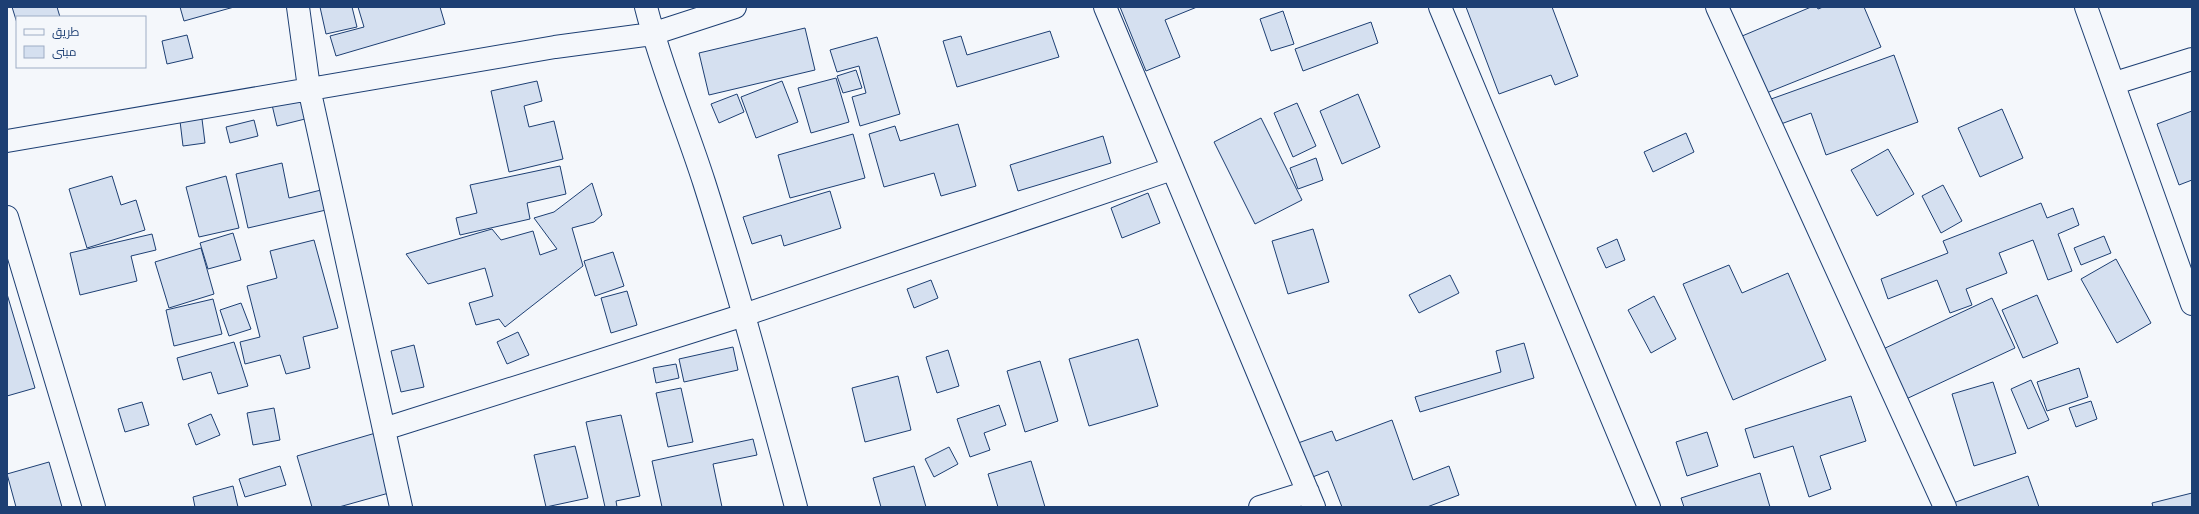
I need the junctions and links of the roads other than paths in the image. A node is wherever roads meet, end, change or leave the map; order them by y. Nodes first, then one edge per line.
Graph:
1 (298, 7) edge
2 (646, 7) edge
3 (735, 7) edge
4 (1105, 7) edge
5 (1440, 7) edge
6 (1717, 7) edge
7 (2086, 7) edge
8 (652, 34) junction
9 (2192, 59) edge
10 (2114, 83) junction
11 (309, 88) junction
12 (7, 141) edge
13 (1172, 169) junction
14 (7, 216) edge
15 (2192, 304) edge
16 (744, 315) junction
17 (384, 429) junction
18 (1311, 500) edge
19 (94, 507) edge
20 (401, 507) edge
21 (796, 507) edge
22 (1260, 507) edge
23 (1648, 507) edge
24 (1944, 507) edge

1 - 11 street
2 - 8 street
3 - 8 street
4 - 13 street
5 - 23 street
6 - 24 street
7 - 10 street
8 - 11 street
8 - 16 street
9 - 10 street
10 - 15 street
11 - 12 street
11 - 17 street
13 - 16 street
13 - 18 street
14 - 19 street
16 - 17 street
16 - 21 street
17 - 20 street
18 - 22 street

